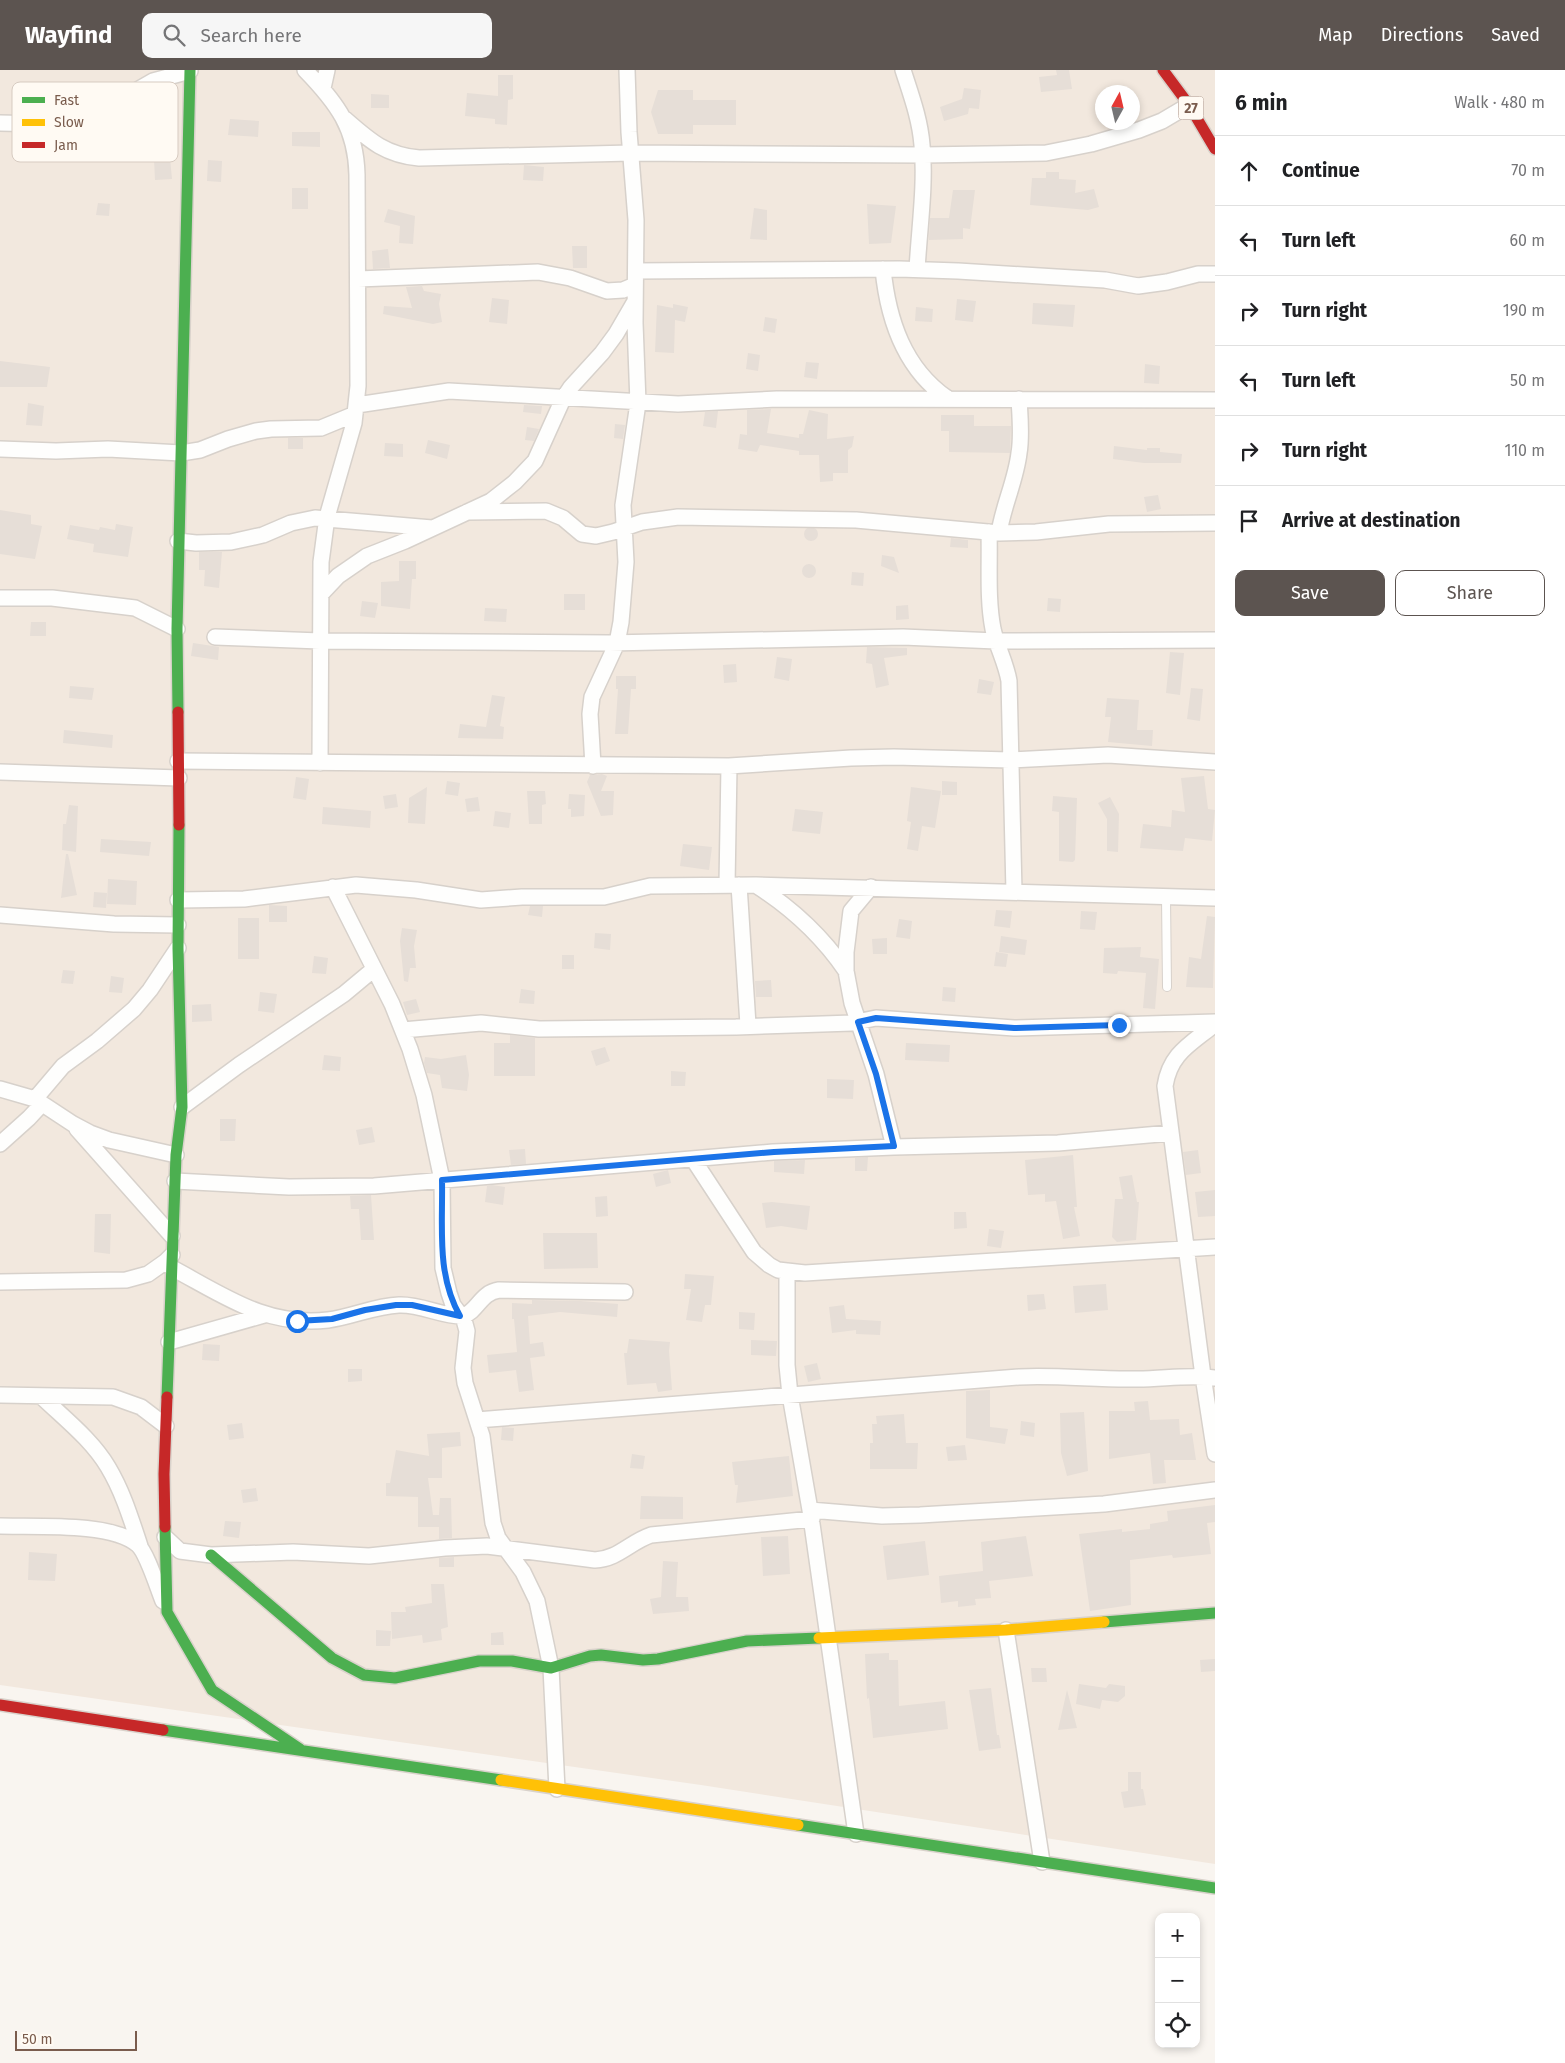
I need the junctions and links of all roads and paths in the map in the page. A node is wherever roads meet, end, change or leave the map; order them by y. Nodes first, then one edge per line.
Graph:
1 (193, 70) edge
2 (305, 70) edge
3 (327, 70) edge
4 (627, 70) edge
5 (903, 70) edge
6 (1163, 70) edge
7 (151, 82) edge
8 (323, 88) junction
9 (189, 96) joint
10 (1189, 106) junction
11 (345, 119) junction
12 (1214, 145) edge
13 (631, 153) junction
14 (923, 155) junction
15 (883, 270) junction
16 (917, 270) junction
17 (1215, 274) edge
18 (636, 278) junction
19 (358, 279) junction
20 (635, 302) junction
21 (565, 396) junction
22 (947, 398) junction
23 (1019, 399) junction
24 (1215, 400) edge
25 (638, 403) junction
26 (356, 409) junction
27 (0, 449) edge
28 (181, 452) junction
29 (467, 512) junction
30 (327, 518) junction
31 (1215, 523) edge
32 (623, 527) junction
33 (433, 528) junction
34 (994, 532) junction
35 (178, 541) junction
36 (321, 594) junction
37 (0, 598) edge
38 (177, 630) junction
39 (215, 637) dead end
40 (1215, 640) edge
41 (320, 641) junction
42 (996, 642) junction
43 (617, 643) junction
44 (1010, 760) junction
45 (178, 762) junction
46 (1215, 762) edge
47 (320, 763) junction
48 (593, 766) junction
49 (729, 766) junction
50 (0, 772) edge
51 (179, 778) junction
52 (733, 885) junction
53 (756, 885) junction
54 (333, 887) junction
55 (871, 887) junction
56 (1014, 892) junction
57 (1166, 897) junction
58 (1215, 898) edge
59 (178, 900) junction
60 (0, 915) edge
61 (178, 925) junction
62 (178, 948) junction
63 (374, 969) junction
64 (846, 971) junction
65 (1167, 987) dead end
66 (858, 1022) junction
67 (1215, 1023) edge
68 (748, 1025) junction
69 (403, 1030) junction
70 (0, 1089) edge
71 (38, 1102) junction
72 (182, 1107) junction
73 (73, 1124) junction
74 (1170, 1133) junction
75 (0, 1144) edge
76 (894, 1146) junction
77 (176, 1155) junction
78 (693, 1159) junction
79 (442, 1180) junction
80 (175, 1181) junction
81 (172, 1236) junction
82 (1215, 1247) edge
83 (1187, 1249) junction
84 (172, 1261) junction
85 (787, 1272) junction
86 (0, 1282) edge
87 (625, 1292) dead end
88 (264, 1315) junction
89 (460, 1316) junction
90 (169, 1342) junction
91 (1209, 1377) edge
92 (0, 1395) edge
93 (790, 1395) junction
94 (42, 1397) junction
95 (477, 1420) junction
96 (166, 1426) junction
97 (1215, 1454) edge
98 (1215, 1490) edge
99 (811, 1515) junction
100 (0, 1526) edge
101 (164, 1537) junction
102 (140, 1546) junction
103 (504, 1548) junction
104 (211, 1555) junction
105 (167, 1612) junction
106 (1215, 1613) edge
107 (1006, 1630) junction
108 (829, 1637) junction
109 (551, 1668) junction
110 (0, 1705) edge
111 (300, 1749) junction
112 (557, 1789) junction
113 (856, 1834) junction
114 (1042, 1862) junction
115 (1215, 1888) edge

1 - 7 street
1 - 9 street
2 - 8 street
3 - 8 street
4 - 13 street
5 - 14 street
6 - 10 street, 27
8 - 11 street
9 - 28 street
10 - 12 street, 27
10 - 14 street
11 - 13 street
11 - 19 street
13 - 14 street
13 - 18 street
14 - 16 street
15 - 16 street
15 - 18 street
15 - 22 street
16 - 17 street
18 - 19 street
18 - 20 street
19 - 26 street
20 - 21 street
20 - 25 street
21 - 25 street
21 - 26 street
21 - 29 street
22 - 23 street
22 - 25 street
23 - 24 street
23 - 34 street
25 - 32 street
26 - 28 street
26 - 30 street
27 - 28 street
28 - 35 street
29 - 32 street
29 - 33 street
30 - 33 street
30 - 35 street
30 - 36 street
31 - 34 street
32 - 34 street
32 - 43 street
33 - 36 street
34 - 42 street
35 - 38 street
36 - 41 street
37 - 38 street
38 - 45 street
39 - 41 street
40 - 42 street
41 - 43 street
41 - 47 street
42 - 43 street
42 - 44 street
43 - 48 street
44 - 46 street
44 - 49 street
44 - 56 street
45 - 47 street
45 - 51 street
47 - 48 street
48 - 49 street
49 - 52 street
50 - 51 street
51 - 59 street
52 - 53 street
52 - 54 street
52 - 68 street
53 - 55 street
53 - 64 street
54 - 59 street
54 - 63 street
55 - 56 street
55 - 64 street
56 - 57 street
57 - 58 street
57 - 65 lane
59 - 61 street
60 - 61 street
61 - 62 street
62 - 71 street
62 - 72 street
63 - 69 street
63 - 72 street
64 - 66 street
66 - 67 street
66 - 68 street
66 - 76 street
67 - 74 street
68 - 69 street
69 - 79 street
70 - 71 street
71 - 73 street
71 - 75 street
72 - 77 street
73 - 77 street
73 - 81 street
74 - 76 street
74 - 83 street
76 - 78 street
77 - 80 street
78 - 79 street
78 - 85 street
79 - 80 street
79 - 89 street
80 - 81 street
81 - 84 street
82 - 83 street
83 - 85 street
83 - 91 street
84 - 86 street
84 - 88 street
84 - 90 street
85 - 93 street
87 - 89 street
88 - 89 street
88 - 90 street
89 - 95 street
90 - 96 street
91 - 93 street
91 - 97 street
92 - 94 street
93 - 95 street
93 - 99 street
94 - 96 street
94 - 102 street
95 - 103 street
96 - 101 street
98 - 99 street
99 - 103 street
99 - 108 street
100 - 102 street
101 - 104 street
101 - 105 street
102 - 105 street
103 - 104 street
103 - 109 street
104 - 109 street
105 - 111 street
106 - 107 street
107 - 108 street
107 - 114 street
108 - 109 street
108 - 113 street
109 - 112 street
110 - 111 street
111 - 112 street
112 - 113 street
113 - 114 street
114 - 115 street

